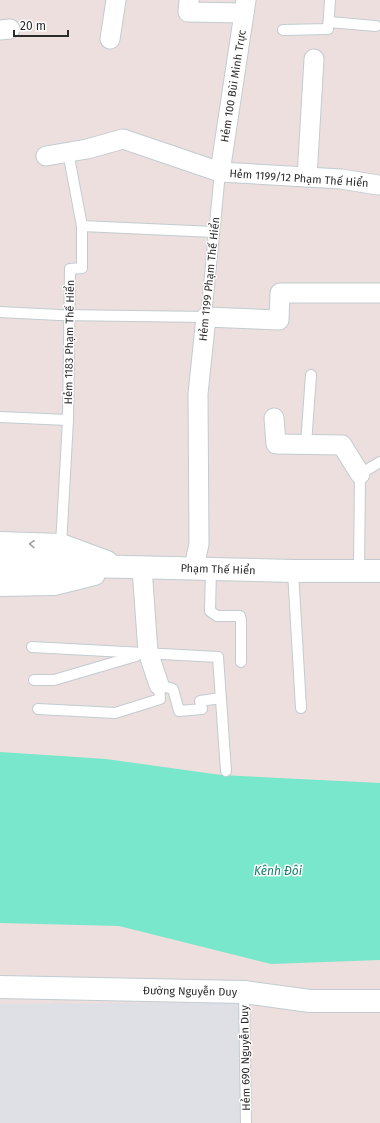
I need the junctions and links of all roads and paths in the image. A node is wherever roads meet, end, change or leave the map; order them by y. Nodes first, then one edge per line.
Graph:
1 (116, 0) edge
2 (189, 0) edge
3 (330, 0) edge
4 (245, 6) edge
5 (329, 22) junction
6 (376, 26) dead end
7 (283, 30) dead end
8 (110, 39) dead end
9 (314, 59) dead end
10 (68, 152) junction
11 (46, 156) dead end
12 (220, 172) junction
13 (307, 177) junction
14 (379, 181) edge
15 (82, 226) junction
16 (214, 232) junction
17 (380, 293) edge
18 (0, 312) edge
19 (69, 315) junction
20 (206, 317) junction
21 (311, 375) dead end
22 (0, 417) edge
23 (274, 418) dead end
24 (68, 420) junction
25 (306, 444) junction
26 (380, 462) edge
27 (360, 474) junction
28 (0, 543) edge
29 (61, 544) junction
30 (0, 564) edge
31 (133, 568) junction
32 (203, 568) junction
33 (369, 570) edge
34 (293, 571) junction
35 (0, 585) edge
36 (32, 647) dead end
37 (148, 652) junction
38 (241, 662) dead end
39 (34, 680) dead end
40 (159, 686) junction
41 (221, 698) junction
42 (301, 708) dead end
43 (38, 709) dead end
44 (226, 771) dead end
45 (0, 987) edge
46 (244, 992) junction
47 (380, 1001) edge
48 (246, 1123) edge

1 - 8 street
2 - 4 street
3 - 5 lane
4 - 12 street, Hẻm 100 Bùi Minh Trực
5 - 6 lane
5 - 7 lane
9 - 13 street
10 - 11 street
10 - 12 street
10 - 15 lane, Hẻm 1183 Phạm Thế Hiển
12 - 13 street, Hẻm 1199/12 Phạm Thế Hiển
12 - 16 lane, Hẻm 1199 Phạm Thế Hiển
13 - 14 street, Hẻm 1199/12 Phạm Thế Hiển
15 - 16 lane
15 - 19 lane, Hẻm 1183 Phạm Thế Hiển
16 - 20 lane, Hẻm 1199 Phạm Thế Hiển
17 - 20 street
18 - 19 lane
19 - 20 lane
19 - 24 lane, Hẻm 1183 Phạm Thế Hiển
20 - 32 street, Hẻm 1199 Phạm Thế Hiển
21 - 25 lane
22 - 24 lane
23 - 25 street
24 - 29 lane, Hẻm 1183 Phạm Thế Hiển
25 - 27 street
26 - 27 lane
27 - 33 lane
29 -> 28 main road
29 - 31 main road
30 - 31 main road, Phạm Thế Hiển
31 - 32 main road, Phạm Thế Hiển
31 - 35 main road
31 - 37 street
32 - 34 main road, Phạm Thế Hiển
32 - 38 lane
33 - 34 main road, Phạm Thế Hiển
34 - 42 lane
36 - 37 lane
37 - 39 lane
37 - 40 street
37 - 41 lane
40 - 41 lane
40 - 43 lane
41 - 44 lane
45 - 46 main road, Đường Nguyễn Duy
46 - 47 main road, Đường Nguyễn Duy
46 - 48 lane, Hẻm 690 Nguyễn Duy

